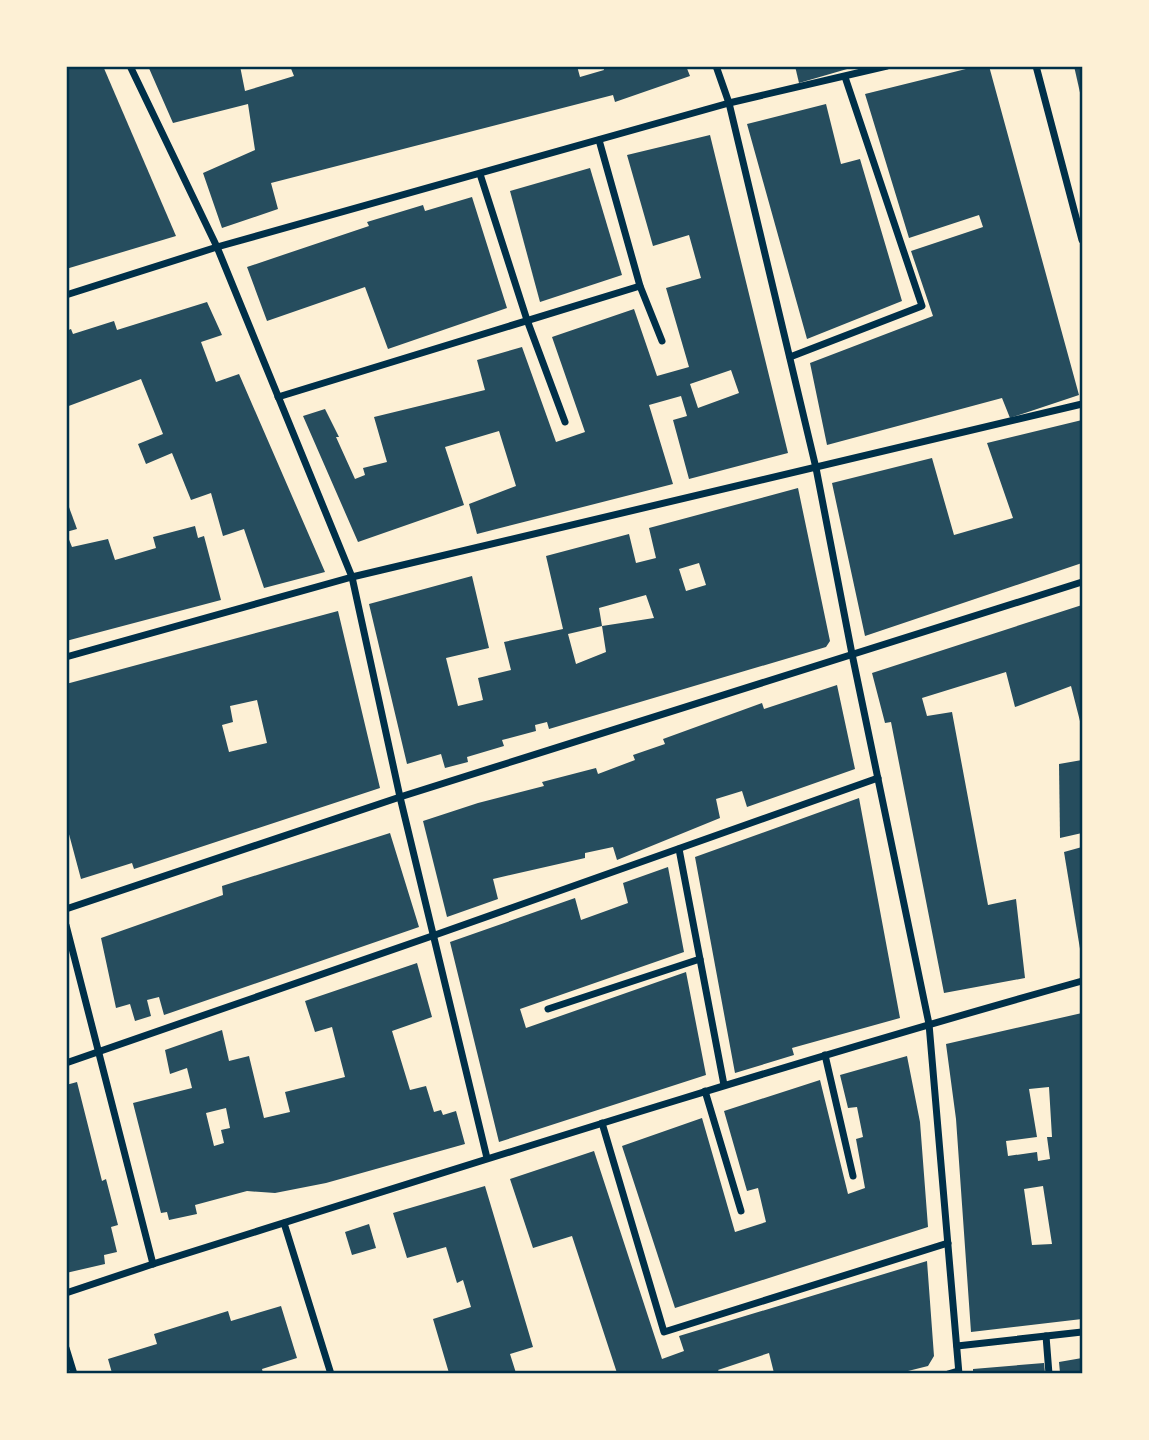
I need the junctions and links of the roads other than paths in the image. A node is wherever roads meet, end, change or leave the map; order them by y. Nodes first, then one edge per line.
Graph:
1 (130, 66) edge
2 (716, 66) edge
3 (887, 66) edge
4 (1036, 66) edge
5 (845, 77) junction
6 (729, 103) junction
7 (599, 140) junction
8 (480, 174) junction
9 (1083, 240) edge
10 (217, 247) junction
11 (640, 286) junction
12 (66, 295) edge
13 (527, 320) junction
14 (662, 341) dead end
15 (790, 357) junction
16 (278, 397) junction
17 (1083, 404) edge
18 (565, 422) dead end
19 (816, 468) junction
20 (352, 577) junction
21 (1083, 582) edge
22 (852, 654) junction
23 (66, 657) edge
24 (878, 778) junction
25 (400, 797) junction
26 (679, 849) junction
27 (66, 909) edge
28 (66, 925) edge
29 (435, 936) junction
30 (700, 959) junction
31 (1083, 981) edge
32 (548, 1009) dead end
33 (929, 1024) junction
34 (98, 1052) junction
35 (825, 1055) junction
36 (66, 1063) edge
37 (724, 1085) junction
38 (705, 1091) junction
39 (602, 1123) junction
40 (487, 1158) junction
41 (853, 1176) dead end
42 (741, 1211) dead end
43 (284, 1223) junction
44 (948, 1242) junction
45 (153, 1264) junction
46 (66, 1293) edge
47 (1083, 1332) edge
48 (1046, 1336) junction
49 (957, 1346) junction
50 (66, 1348) edge
51 (959, 1372) edge
52 (74, 1374) edge
53 (331, 1374) edge
54 (948, 1374) edge
55 (1049, 1374) edge

1 - 10 street
2 - 6 street
3 - 5 street
4 - 9 street
5 - 6 street
5 - 15 street
6 - 7 street
6 - 15 street
7 - 8 street
7 - 11 street
8 - 10 street
8 - 13 street
10 - 12 street
10 - 16 street
11 - 13 street
11 - 14 street
13 - 16 street
13 - 18 street
15 - 19 street
16 - 20 street
17 - 19 street
19 - 20 street
19 - 22 street
20 - 23 street
20 - 25 street
21 - 22 street
22 - 24 street
22 - 25 street
24 - 26 street
24 - 33 street
25 - 27 street
25 - 29 street
26 - 29 street
26 - 30 street
28 - 34 street
29 - 34 street
29 - 40 street
30 - 32 street
30 - 37 street
31 - 33 street
33 - 35 street
33 - 44 street
34 - 36 street
34 - 45 street
35 - 37 street
35 - 41 street
37 - 38 street
38 - 39 street
38 - 42 street
39 - 40 street
39 - 44 street
40 - 43 street
43 - 45 street
43 - 53 street
44 - 49 street
45 - 46 street
47 - 48 street
48 - 49 street
48 - 55 street
49 - 51 street
50 - 52 street
51 - 54 street

